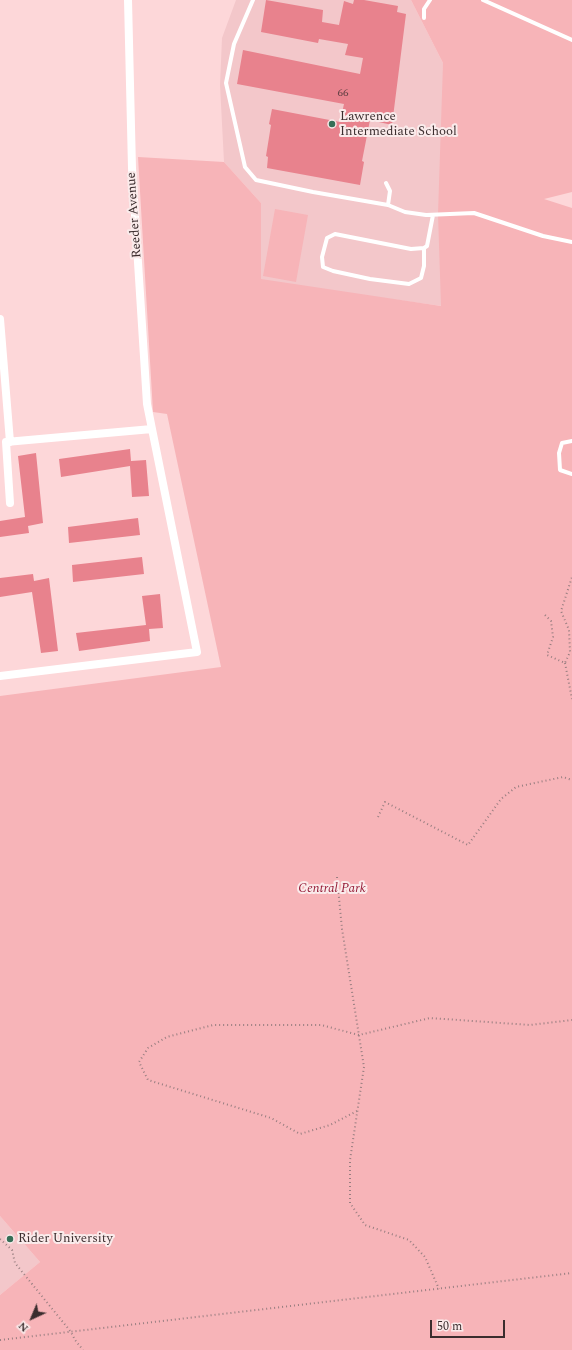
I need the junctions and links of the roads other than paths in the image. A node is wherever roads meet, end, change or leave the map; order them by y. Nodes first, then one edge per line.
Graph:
1 (128, 0) edge
2 (253, 0) edge
3 (430, 0) edge
4 (483, 0) edge
5 (424, 18) dead end
6 (572, 40) edge
7 (386, 183) dead end
8 (388, 205) junction
9 (433, 215) junction
10 (572, 242) edge
11 (424, 248) junction
12 (0, 319) edge
13 (2, 365) edge
14 (152, 429) junction
15 (572, 441) edge
16 (10, 442) junction
17 (572, 474) edge
18 (10, 504) dead end
19 (0, 676) edge

1 - 14 street, Reeder Avenue
2 - 8 lane
3 - 5 lane
4 - 6 lane
7 - 8 lane
8 - 9 lane
9 - 10 lane
9 - 11 lane
11 - 11 lane
12 - 13 street
13 - 16 street
14 - 16 street
14 - 19 street, Reeder Avenue
15 - 17 lane
16 - 18 street

